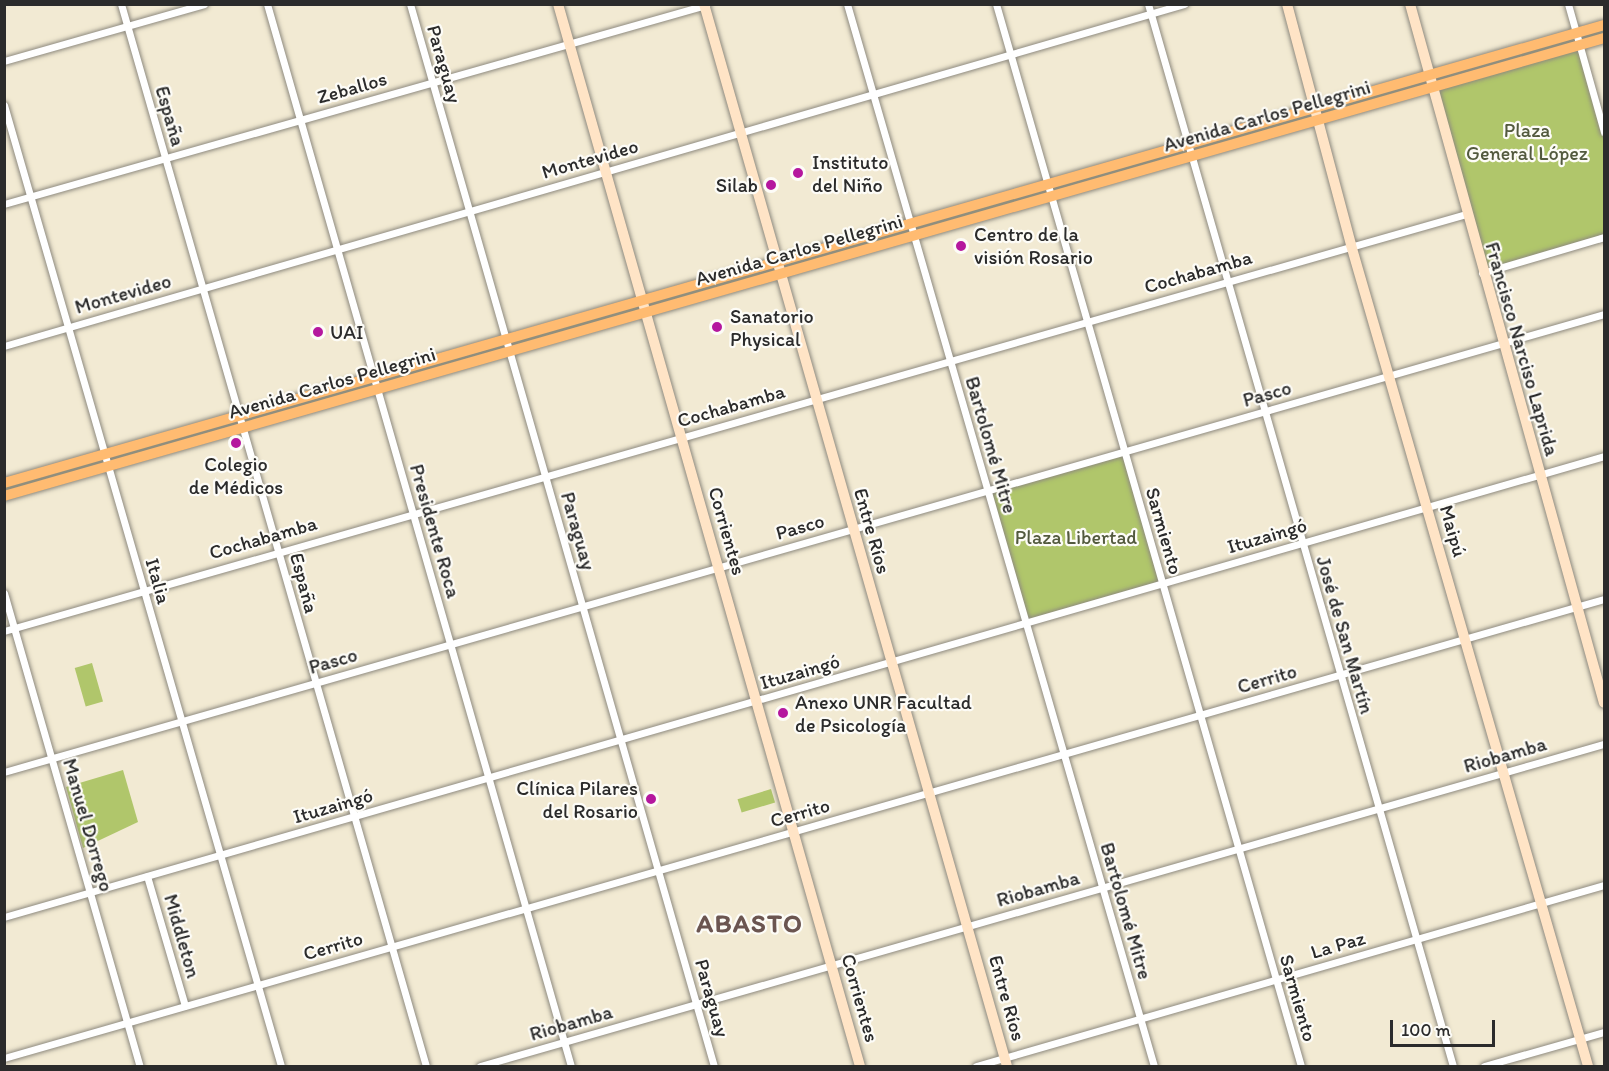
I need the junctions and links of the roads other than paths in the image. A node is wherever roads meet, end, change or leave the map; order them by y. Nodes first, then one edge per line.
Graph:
1 (121, 4) edge
2 (204, 4) edge
3 (267, 4) edge
4 (410, 4) edge
5 (558, 4) edge
6 (847, 4) edge
7 (996, 4) edge
8 (1148, 4) edge
9 (1184, 4) edge
10 (1287, 4) edge
11 (1410, 4) edge
12 (1568, 4) edge
13 (706, 5) edge
14 (192, 6) edge
15 (1151, 14) junction
16 (1605, 25) edge
17 (127, 26) junction
18 (1576, 33) junction
19 (1605, 38) edge
20 (570, 44) junction
21 (1580, 45) junction
22 (1011, 55) junction
23 (4, 62) edge
24 (1429, 75) junction
25 (432, 83) junction
26 (1432, 87) junction
27 (874, 96) junction
28 (4, 105) edge
29 (1314, 108) junction
30 (300, 120) junction
31 (1318, 120) junction
32 (741, 132) junction
33 (1605, 132) edge
34 (1187, 144) junction
35 (1190, 156) junction
36 (165, 159) junction
37 (604, 172) junction
38 (1049, 184) junction
39 (1052, 196) junction
40 (31, 197) junction
41 (4, 204) edge
42 (469, 212) junction
43 (1466, 214) junction
44 (910, 223) junction
45 (914, 236) junction
46 (1605, 237) edge
47 (1351, 245) junction
48 (337, 250) junction
49 (778, 261) junction
50 (1482, 273) junction
51 (781, 274) junction
52 (1226, 281) junction
53 (202, 288) junction
54 (642, 300) junction
55 (646, 312) junction
56 (1605, 314) edge
57 (1088, 321) junction
58 (68, 327) junction
59 (506, 339) junction
60 (1502, 344) junction
61 (4, 346) edge
62 (509, 351) junction
63 (950, 362) junction
64 (1389, 376) junction
65 (374, 377) junction
66 (377, 389) junction
67 (817, 399) junction
68 (1264, 412) junction
69 (239, 416) junction
70 (242, 428) junction
71 (681, 437) junction
72 (1124, 452) junction
73 (105, 454) junction
74 (1605, 456) edge
75 (108, 466) junction
76 (545, 476) junction
77 (1539, 476) junction
78 (4, 483) edge
79 (986, 491) junction
80 (4, 496) edge
81 (1427, 508) junction
82 (412, 513) junction
83 (852, 529) junction
84 (1302, 543) junction
85 (278, 551) junction
86 (718, 567) junction
87 (1163, 583) junction
88 (144, 589) junction
89 (4, 593) edge
90 (1605, 599) edge
91 (582, 606) junction
92 (1577, 607) junction
93 (1025, 625) junction
94 (15, 628) junction
95 (4, 631) edge
96 (1465, 639) junction
97 (450, 644) junction
98 (892, 663) junction
99 (1340, 675) junction
100 (314, 683) junction
101 (757, 701) junction
102 (1605, 703) edge
103 (1200, 715) junction
104 (180, 722) junction
105 (621, 741) junction
106 (1605, 744) edge
107 (1063, 754) junction
108 (52, 758) junction
109 (4, 772) edge
110 (1504, 773) junction
111 (488, 778) junction
112 (929, 793) junction
113 (1378, 809) junction
114 (354, 817) junction
115 (794, 831) junction
116 (1239, 849) junction
117 (220, 855) junction
118 (658, 870) junction
119 (147, 876) junction
120 (1605, 885) edge
121 (1102, 888) junction
122 (90, 893) junction
123 (1541, 903) junction
124 (525, 908) junction
125 (4, 917) edge
126 (968, 927) junction
127 (1416, 939) junction
128 (392, 946) junction
129 (832, 966) junction
130 (1276, 980) junction
131 (257, 985) junction
132 (696, 1004) junction
133 (185, 1006) junction
134 (1140, 1019) junction
135 (127, 1022) junction
136 (1605, 1032) edge
137 (1580, 1039) junction
138 (564, 1042) junction
139 (4, 1058) edge
140 (1006, 1062) edge
141 (140, 1066) edge
142 (280, 1066) edge
143 (426, 1066) edge
144 (480, 1066) edge
145 (571, 1066) edge
146 (714, 1066) edge
147 (860, 1066) edge
148 (976, 1066) edge
149 (1154, 1066) edge
150 (1301, 1066) edge
151 (1453, 1066) edge
152 (1484, 1066) edge
153 (1588, 1066) edge

1 - 17 street, España
2 - 14 street
3 - 30 street, Presidente Roca
4 - 25 street, Paraguay
5 - 20 main road, Corrientes
6 - 27 street, Bartolomé Mitre
7 - 22 street, Sarmiento
8 - 15 street, José de San Martín
9 - 15 street, Montevideo
10 - 29 main road, Maipú
11 - 24 main road, Francisco Narciso Laprida
12 - 18 street
13 - 20 street, Zeballos
13 - 32 main road, Entre Ríos
14 - 17 street
15 - 22 street, Montevideo
15 - 34 street, José de San Martín
16 - 18 main road, Avenida Carlos Pellegrini
17 - 23 street
17 - 36 street, España
18 - 21 street
18 - 24 main road, Avenida Carlos Pellegrini
19 - 21 main road, Avenida Carlos Pellegrini
20 - 25 street, Zeballos
20 - 37 main road, Corrientes
21 - 26 main road, Avenida Carlos Pellegrini
21 - 33 street
22 - 27 street, Montevideo
22 - 38 street, Sarmiento
24 - 26 main road, Francisco Narciso Laprida
24 - 29 main road, Avenida Carlos Pellegrini
25 - 30 street, Zeballos
25 - 42 street, Paraguay
26 - 31 main road, Avenida Carlos Pellegrini
26 - 43 main road, Francisco Narciso Laprida
27 - 32 street, Montevideo
27 - 44 street, Bartolomé Mitre
28 - 40 street, Italia
29 - 31 main road, Maipú
29 - 34 main road, Avenida Carlos Pellegrini
30 - 36 street, Zeballos
30 - 48 street, Presidente Roca
31 - 35 main road, Avenida Carlos Pellegrini
31 - 47 main road, Maipú
32 - 37 street, Montevideo
32 - 49 main road, Entre Ríos
34 - 35 street, José de San Martín
34 - 38 main road, Avenida Carlos Pellegrini
35 - 39 main road, Avenida Carlos Pellegrini
35 - 52 street, José de San Martín
36 - 40 street, Zeballos
36 - 53 street, España
37 - 42 street, Montevideo
37 - 54 main road, Corrientes
38 - 39 street, Sarmiento
38 - 44 main road, Avenida Carlos Pellegrini
39 - 45 main road, Avenida Carlos Pellegrini
39 - 57 street, Sarmiento
40 - 41 street, Zeballos
40 - 58 street, Italia
42 - 48 street, Montevideo
42 - 59 street, Paraguay
43 - 47 street, Cochabamba
43 - 50 main road, Francisco Narciso Laprida
44 - 45 street, Bartolomé Mitre
44 - 49 main road, Avenida Carlos Pellegrini
45 - 51 main road, Avenida Carlos Pellegrini
45 - 63 street, Bartolomé Mitre
46 - 50 street
47 - 52 street, Cochabamba
47 - 64 main road, Maipú
48 - 53 street, Montevideo
48 - 65 street, Presidente Roca
49 - 51 main road, Entre Ríos
49 - 54 main road, Avenida Carlos Pellegrini
50 - 60 main road, Francisco Narciso Laprida
51 - 55 main road, Avenida Carlos Pellegrini
51 - 67 main road, Entre Ríos
52 - 57 street, Cochabamba
52 - 68 street, José de San Martín
53 - 58 street, Montevideo
53 - 69 street, España
54 - 55 main road, Corrientes
54 - 59 main road, Avenida Carlos Pellegrini
55 - 62 main road, Avenida Carlos Pellegrini
55 - 71 main road, Corrientes
56 - 60 street, Pasco
57 - 63 street, Cochabamba
57 - 72 street, Sarmiento
58 - 61 street, Montevideo
58 - 73 street, Italia
59 - 62 street, Paraguay
59 - 65 main road, Avenida Carlos Pellegrini
60 - 64 street, Pasco
60 - 77 main road, Francisco Narciso Laprida
62 - 66 main road, Avenida Carlos Pellegrini
62 - 76 street, Paraguay
63 - 67 street, Cochabamba
63 - 79 street, Bartolomé Mitre
64 - 68 street, Pasco
64 - 81 main road, Maipú
65 - 66 street, Presidente Roca
65 - 69 main road, Avenida Carlos Pellegrini
66 - 70 main road, Avenida Carlos Pellegrini
66 - 82 street, Presidente Roca
67 - 71 street, Cochabamba
67 - 83 main road, Entre Ríos
68 - 72 street, Pasco
68 - 84 street, José de San Martín
69 - 70 street, España
69 - 73 main road, Avenida Carlos Pellegrini
70 - 75 main road, Avenida Carlos Pellegrini
70 - 85 street, España
71 - 76 street, Cochabamba
71 - 86 main road, Corrientes
72 - 79 street, Pasco
72 - 87 street, Sarmiento
73 - 75 street, Italia
73 - 78 main road, Avenida Carlos Pellegrini
74 - 77 street, Ituzaingó
75 - 80 main road, Avenida Carlos Pellegrini
75 - 88 street, Italia
76 - 82 street, Cochabamba
76 - 91 street, Paraguay
77 - 81 street, Ituzaingó
77 - 92 main road, Francisco Narciso Laprida
79 - 83 street, Pasco
79 - 93 street, Bartolomé Mitre
81 - 84 street, Ituzaingó
81 - 96 main road, Maipú
82 - 85 street, Cochabamba
82 - 97 street, Presidente Roca
83 - 86 street, Pasco
83 - 98 main road, Entre Ríos
84 - 87 street, Ituzaingó
84 - 99 street, José de San Martín
85 - 88 street, Cochabamba
85 - 100 street, España
86 - 91 street, Pasco
86 - 101 main road, Corrientes
87 - 93 street, Ituzaingó
87 - 103 street, Sarmiento
88 - 94 street, Cochabamba
88 - 104 street, Italia
89 - 94 street, Manuel Dorrego
90 - 92 street, Cerrito
91 - 97 street, Pasco
91 - 105 street, Paraguay
92 - 96 street, Cerrito
92 - 102 main road, Francisco Narciso Laprida
93 - 98 street, Ituzaingó
93 - 107 street, Bartolomé Mitre
94 - 95 street, Cochabamba
94 - 108 street, Manuel Dorrego
96 - 99 street, Cerrito
96 - 110 main road, Maipú
97 - 100 street, Pasco
97 - 111 street, Presidente Roca
98 - 101 street, Ituzaingó
98 - 112 main road, Entre Ríos
99 - 103 street, Cerrito
99 - 113 street, José de San Martín
100 - 104 street, Pasco
100 - 114 street, España
101 - 105 street, Ituzaingó
101 - 115 main road, Corrientes
103 - 107 street, Cerrito
103 - 116 street, Sarmiento
104 - 108 street, Pasco
104 - 117 street, Italia
105 - 111 street, Ituzaingó
105 - 118 street, Paraguay
106 - 110 street, Riobamba
107 - 112 street, Cerrito
107 - 121 street, Bartolomé Mitre
108 - 109 street, Pasco
108 - 122 street, Manuel Dorrego
110 - 113 street, Riobamba
110 - 123 main road, Maipú
111 - 114 street, Ituzaingó
111 - 124 street, Presidente Roca
112 - 115 street, Cerrito
112 - 126 main road, Entre Ríos
113 - 116 street, Riobamba
113 - 127 street, José de San Martín
114 - 117 street, Ituzaingó
114 - 128 street, España
115 - 118 street, Cerrito
115 - 129 main road, Corrientes
116 - 121 street, Riobamba
116 - 130 street, Sarmiento
117 - 119 street, Ituzaingó
117 - 131 street, Italia
118 - 124 street, Cerrito
118 - 132 street, Paraguay
119 - 122 street, Ituzaingó
119 - 133 street, Middleton
120 - 123 street, La Paz
121 - 126 street, Riobamba
121 - 134 street, Bartolomé Mitre
122 - 125 street, Ituzaingó
122 - 135 street, Manuel Dorrego
123 - 127 street, La Paz
123 - 137 main road, Maipú
124 - 128 street, Cerrito
124 - 138 street, Presidente Roca
126 - 129 street, Riobamba
126 - 140 main road, Entre Ríos
127 - 130 street, La Paz
127 - 151 street, José de San Martín
128 - 131 street, Cerrito
128 - 143 street, España
129 - 132 street, Riobamba
129 - 147 main road, Corrientes
130 - 134 street, La Paz
130 - 150 street, Sarmiento
131 - 133 street, Cerrito
131 - 142 street, Italia
132 - 138 street, Riobamba
132 - 146 street, Paraguay
133 - 135 street, Cerrito
134 - 140 street, La Paz
134 - 149 street, Bartolomé Mitre
135 - 139 street, Cerrito
135 - 141 street, Manuel Dorrego
136 - 137 street
137 - 152 street
137 - 153 main road, Maipú
138 - 144 street, Riobamba
138 - 145 street, Presidente Roca
140 - 148 street, La Paz

